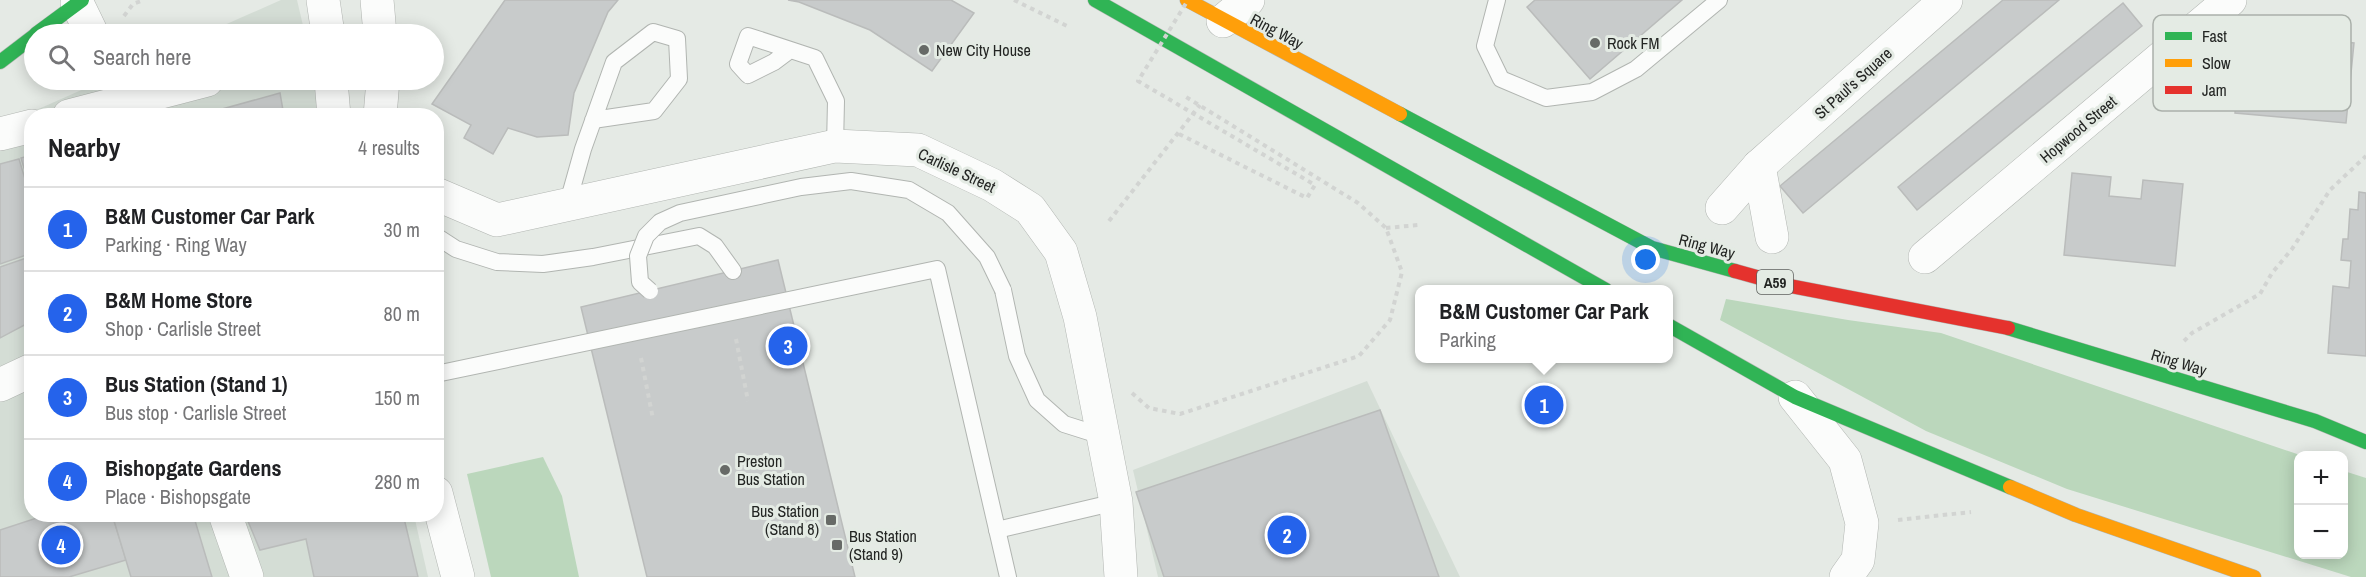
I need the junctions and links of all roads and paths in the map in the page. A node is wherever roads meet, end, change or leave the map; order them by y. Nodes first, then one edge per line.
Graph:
1 (144, 0) edge
2 (323, 0) edge
3 (377, 0) edge
4 (1014, 0) edge
5 (1095, 0) edge
6 (1188, 0) edge
7 (1248, 0) edge
8 (1497, 0) edge
9 (1719, 0) edge
10 (1946, 0) edge
11 (2230, 0) edge
12 (80, 1) edge
13 (2212, 15) edge
14 (1223, 21) junction
15 (50, 24) edge
16 (88, 24) edge
17 (123, 24) edge
18 (327, 24) edge
19 (379, 24) edge
20 (1075, 31) dead end
21 (24, 43) edge
22 (790, 50) dead end
23 (0, 62) edge
24 (2153, 65) edge
25 (1142, 70) dead end
26 (1151, 76) dead end
27 (118, 90) edge
28 (332, 90) edge
29 (1179, 93) dead end
30 (1200, 105) junction
31 (84, 108) edge
32 (333, 108) edge
33 (593, 120) junction
34 (24, 128) edge
35 (0, 134) edge
36 (1179, 134) junction
37 (836, 146) junction
38 (2366, 156) edge
39 (1760, 166) junction
40 (444, 197) edge
41 (567, 206) junction
42 (1722, 208) dead end
43 (1109, 221) dead end
44 (1772, 237) dead end
45 (444, 241) edge
46 (1925, 257) dead end
47 (733, 271) dead end
48 (1597, 285) edge
49 (650, 291) dead end
50 (1673, 328) edge
51 (736, 334) dead end
52 (2184, 341) dead end
53 (639, 347) dead end
54 (444, 372) edge
55 (24, 374) edge
56 (0, 385) edge
57 (1125, 386) dead end
58 (1795, 397) junction
59 (748, 401) dead end
60 (653, 419) dead end
61 (1102, 436) junction
62 (2366, 442) edge
63 (1116, 502) junction
64 (228, 522) edge
65 (444, 522) edge
66 (997, 530) junction
67 (247, 577) edge
68 (458, 577) edge
69 (1008, 577) edge
70 (1120, 577) edge
71 (1846, 577) edge
72 (2254, 577) edge

1 - 17 path
2 - 18 street
3 - 19 street
4 - 20 path
5 - 48 highway
6 - 14 highway, Ring Way / A59
6 - 36 path, bridge
7 - 14 street
8 - 9 lane
10 - 39 street, St Paul's Square
11 - 13 street, Hopwood Street
12 - 15 highway
12 - 16 street
14 - 62 highway, Ring Way / A59
21 - 23 highway
22 - 37 lane
24 - 46 street, Hopwood Street
25 - 26 path
27 - 31 street
28 - 32 street
29 - 30 path
30 - 36 path
30 - 57 path
33 - 33 lane
33 - 41 lane
34 - 35 street
36 - 43 path
37 - 41 street, Carlisle Street
37 - 61 street, Carlisle Street
38 - 52 path
39 - 42 street, St Paul's Square
39 - 44 street
40 - 41 street, Carlisle Street
45 - 47 lane
49 - 61 lane, bridge
50 - 58 highway
51 - 59 path
53 - 60 path
54 - 66 lane
55 - 56 street
58 - 71 street
58 - 72 highway
61 - 63 street, Carlisle Street
63 - 66 lane
63 - 70 street, Carlisle Street
64 - 67 street
65 - 68 street
66 - 69 lane

